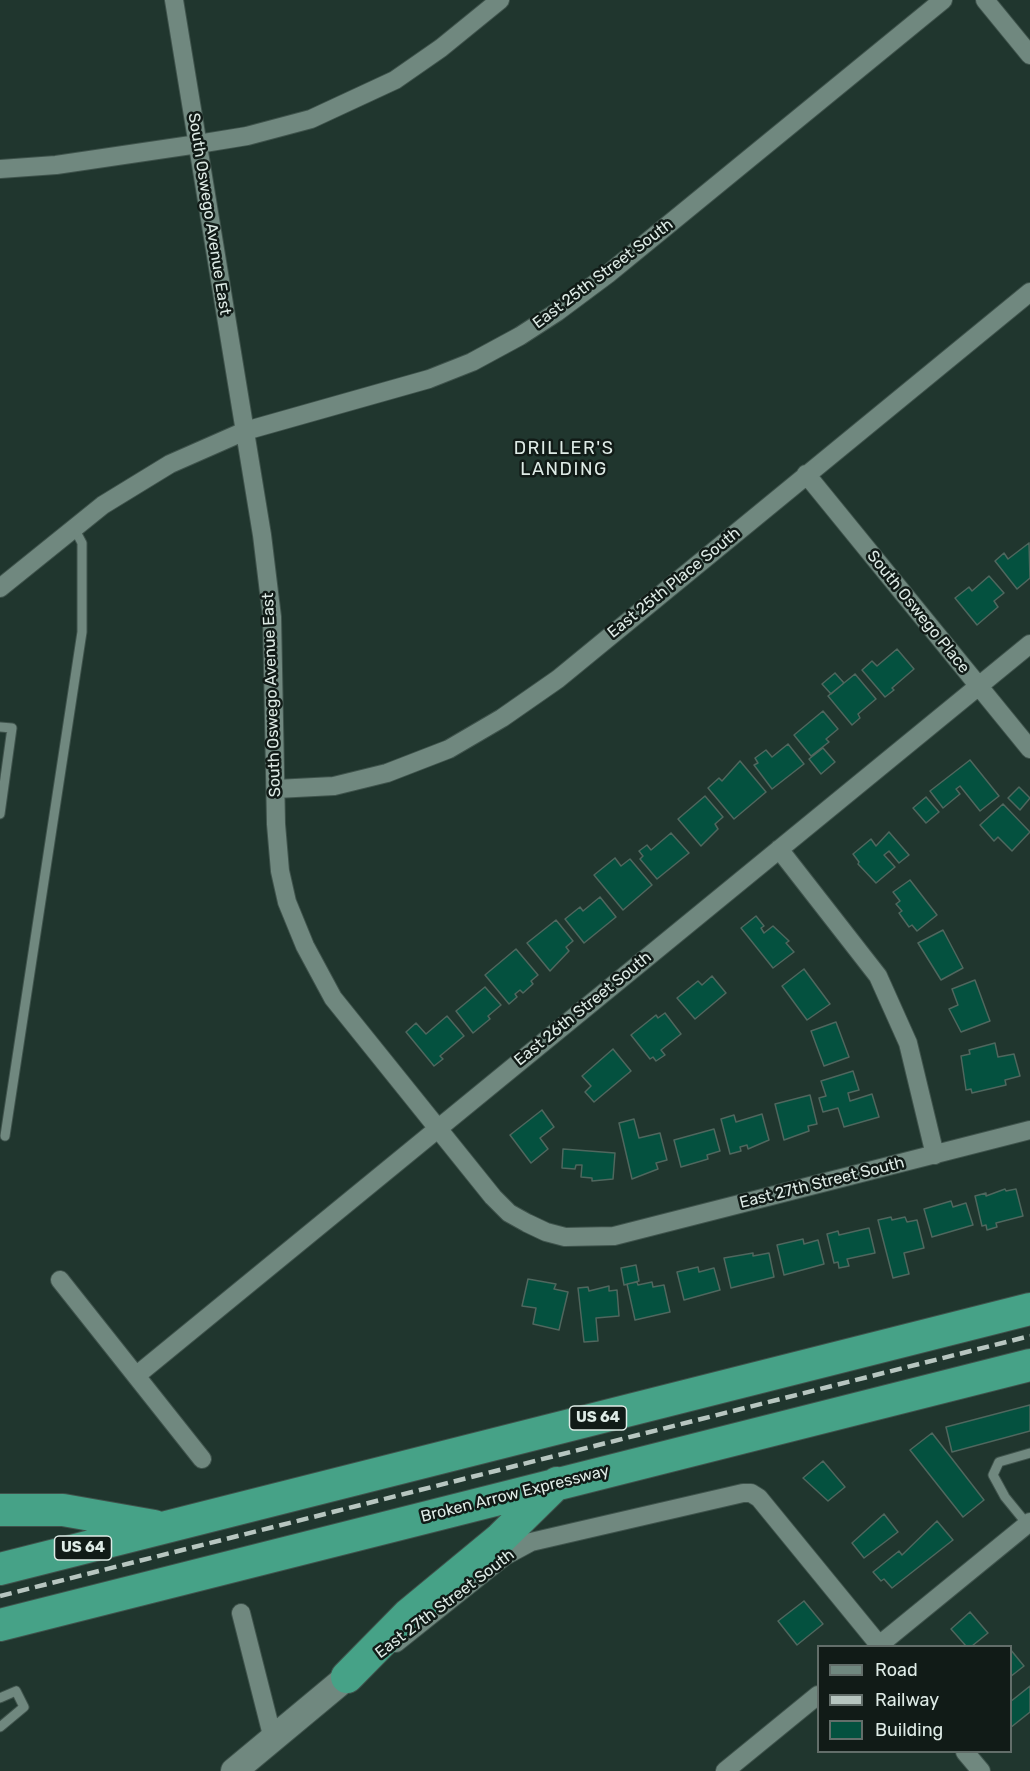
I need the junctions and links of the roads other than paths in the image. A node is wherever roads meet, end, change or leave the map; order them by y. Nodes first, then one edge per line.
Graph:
1 (174, 0) edge
2 (500, 0) edge
3 (943, 0) edge
4 (985, 0) edge
5 (1030, 55) edge
6 (198, 144) junction
7 (0, 169) edge
8 (1030, 292) edge
9 (245, 431) junction
10 (806, 474) junction
11 (74, 528) junction
12 (0, 588) edge
13 (1030, 644) edge
14 (979, 687) junction
15 (0, 727) edge
16 (1030, 749) edge
17 (276, 789) junction
18 (0, 814) edge
19 (779, 849) junction
20 (436, 1128) junction
21 (1030, 1130) edge
22 (5, 1136) dead end
23 (935, 1155) junction
24 (614, 1236) joint
25 (60, 1280) dead end
26 (1030, 1309) edge
27 (1030, 1365) edge
28 (137, 1375) junction
29 (1030, 1453) edge
30 (202, 1459) dead end
31 (558, 1483) junction
32 (0, 1510) edge
33 (1029, 1523) edge
34 (165, 1528) junction
35 (0, 1569) edge
36 (241, 1613) dead end
37 (0, 1624) edge
38 (878, 1645) edge
39 (880, 1645) edge
40 (347, 1677) junction
41 (817, 1697) edge
42 (0, 1698) edge
43 (0, 1726) edge
44 (273, 1739) junction
45 (966, 1753) edge
46 (246, 1767) edge
47 (725, 1771) edge
48 (981, 1771) edge

1 - 6 street, South Oswego Avenue East
2 - 6 street
3 - 9 street, East 25th Street South
4 - 5 street
6 - 7 street
6 - 9 street, South Oswego Avenue East
8 - 10 street, East 25th Place South
9 - 11 street, East 25th Street South
9 - 17 street, South Oswego Avenue East
10 - 14 street, South Oswego Place
10 - 17 street, East 25th Place South
11 - 12 street, East 25th Street South
11 - 22 lane
13 - 14 street, East 26th Street South
14 - 16 street, South Oswego Place
14 - 19 street, East 26th Street South
15 - 18 lane
17 - 20 street, South Oswego Avenue East
19 - 20 street, East 26th Street South
19 - 23 street
20 - 24 street, South Oswego Avenue East
20 - 28 street, East 26th Street South
21 - 23 street, East 27th Street South
23 - 24 street, East 27th Street South
25 - 28 street
26 - 34 highway, US 64
27 - 31 highway, Broken Arrow Expressway
28 - 30 street
29 - 33 lane
31 - 37 highway, Broken Arrow Expressway
31 - 40 highway
32 - 34 highway
33 - 39 street
34 - 35 highway, US 64
36 - 44 street
38 - 40 street, East 27th Street South
40 - 44 street, East 27th Street South
41 - 47 street
42 - 43 lane
44 - 46 street, East 27th Street South
45 - 48 street

